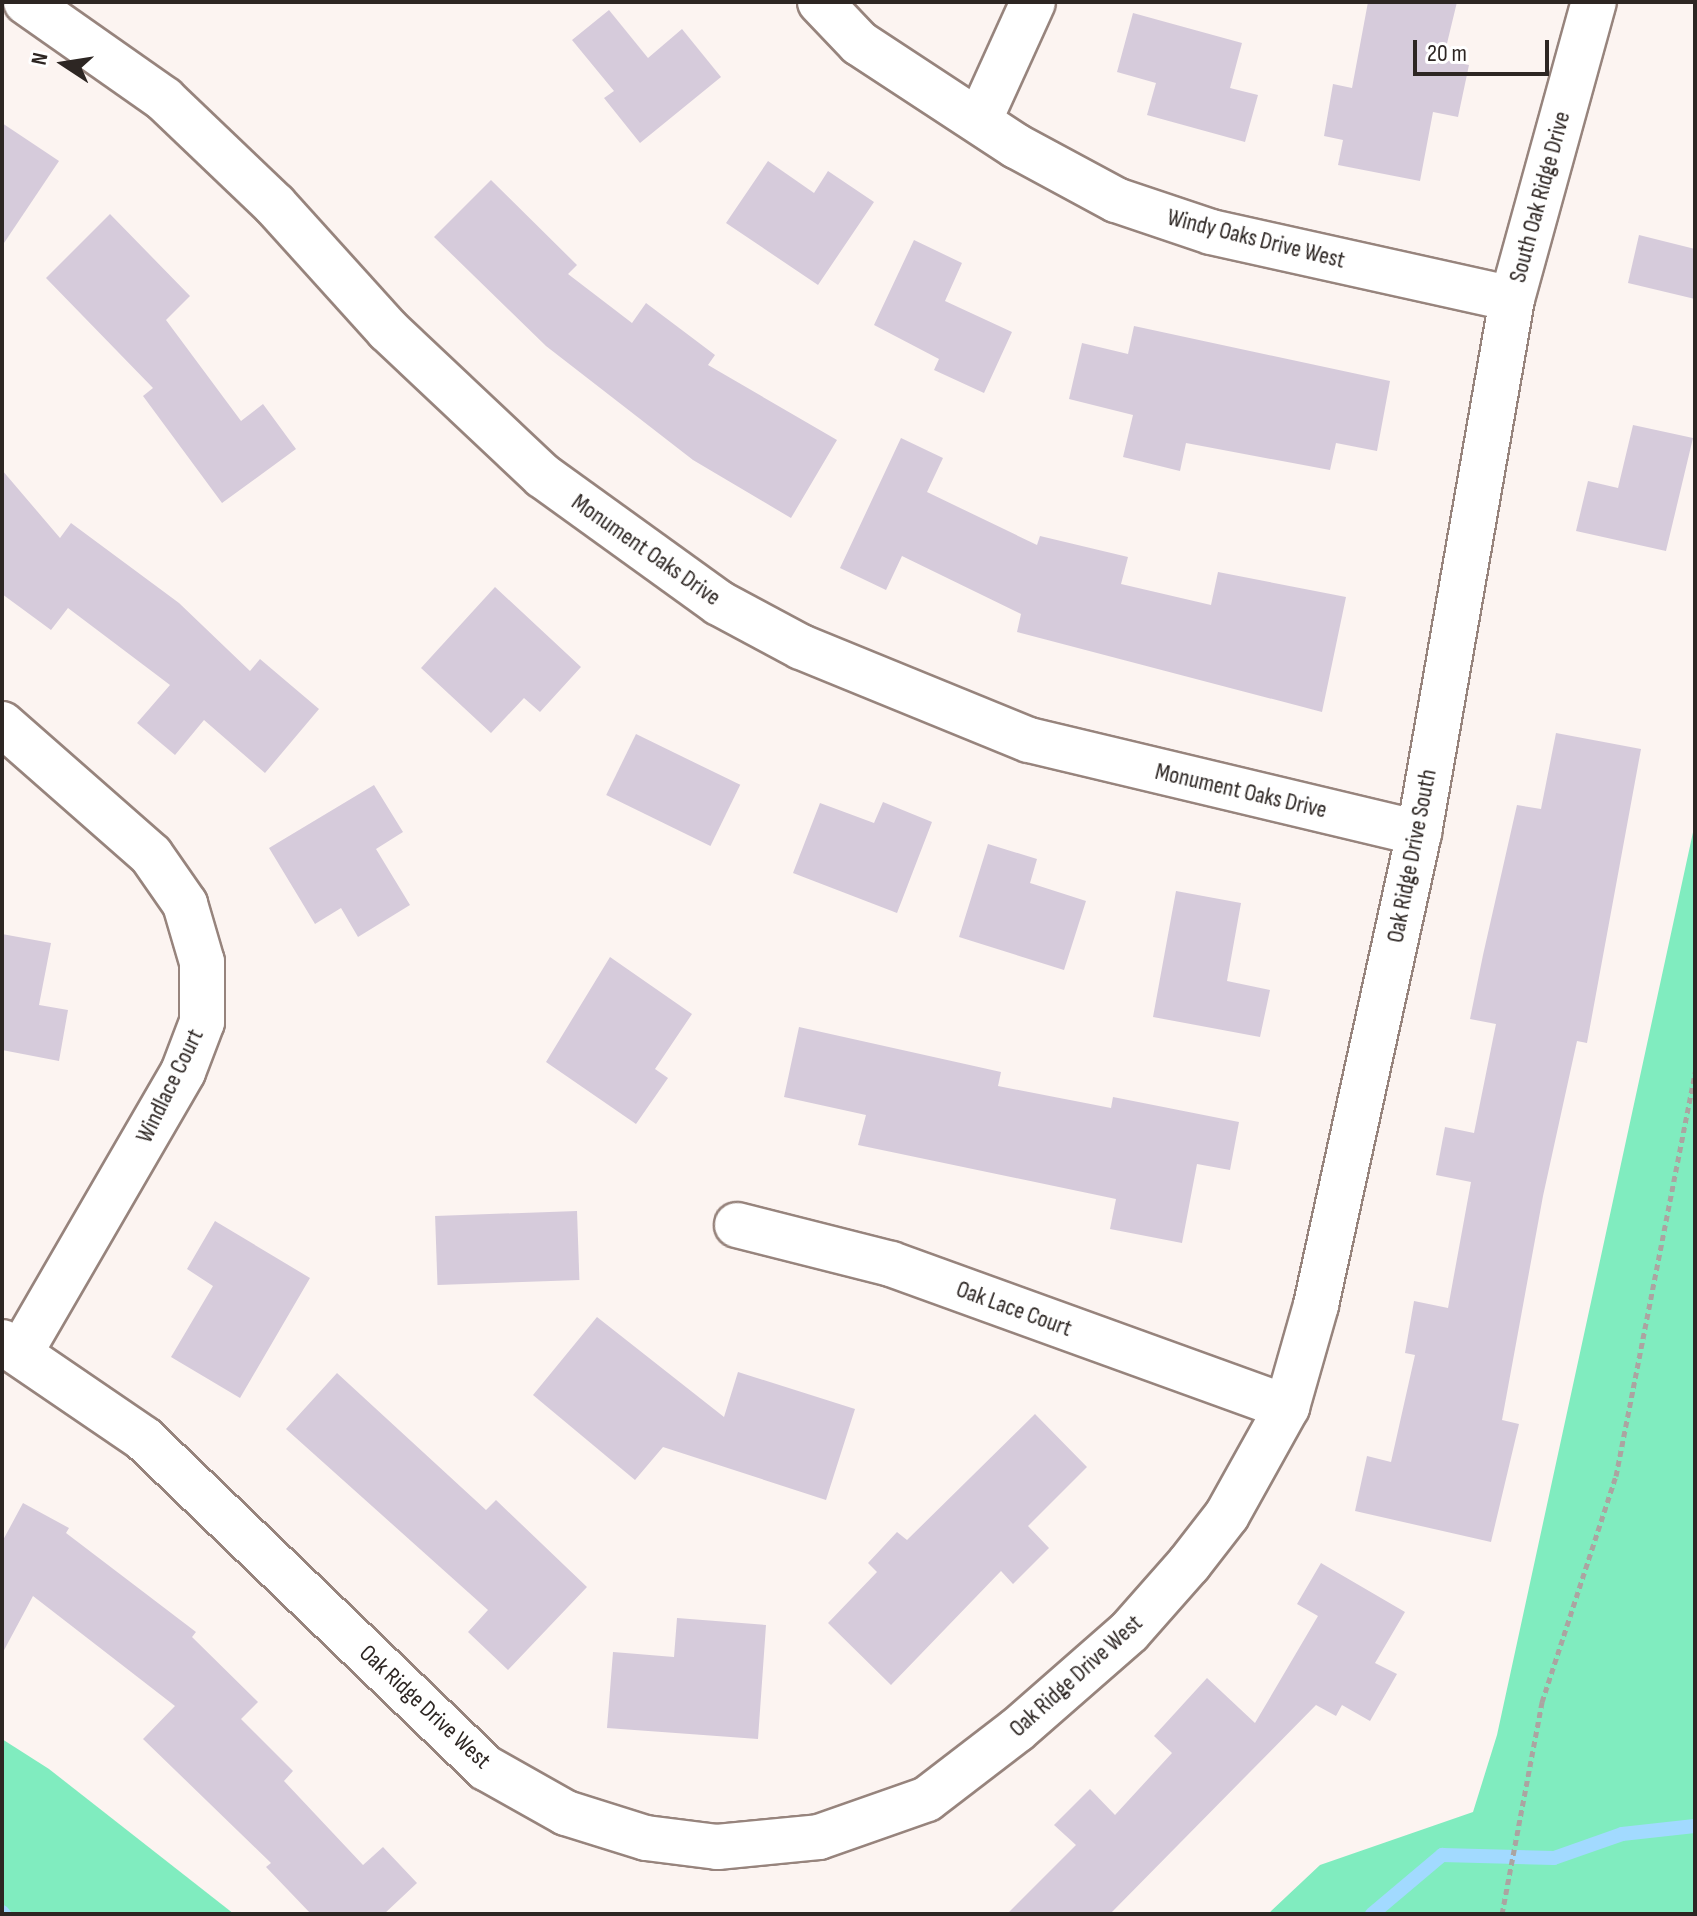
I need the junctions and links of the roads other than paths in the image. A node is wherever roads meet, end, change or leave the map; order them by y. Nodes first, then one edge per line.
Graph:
1 (26, 2) edge
2 (820, 2) edge
3 (1033, 2) edge
4 (1594, 2) edge
5 (980, 119) junction
6 (1512, 299) junction
7 (2, 724) edge
8 (1419, 833) junction
9 (737, 1225) dead end
10 (11, 1348) edge
11 (1287, 1407) junction

1 - 8 street, Monument Oaks Drive
2 - 5 street, Windy Oaks Drive West
3 - 5 street
4 - 6 street, South Oak Ridge Drive
5 - 6 street, Windy Oaks Drive West
6 - 8 street, Oak Ridge Drive South
7 - 10 street, Windlace Court
8 - 11 street, Oak Ridge Drive South
9 - 11 street, Oak Lace Court
10 - 11 street, Oak Ridge Drive West

